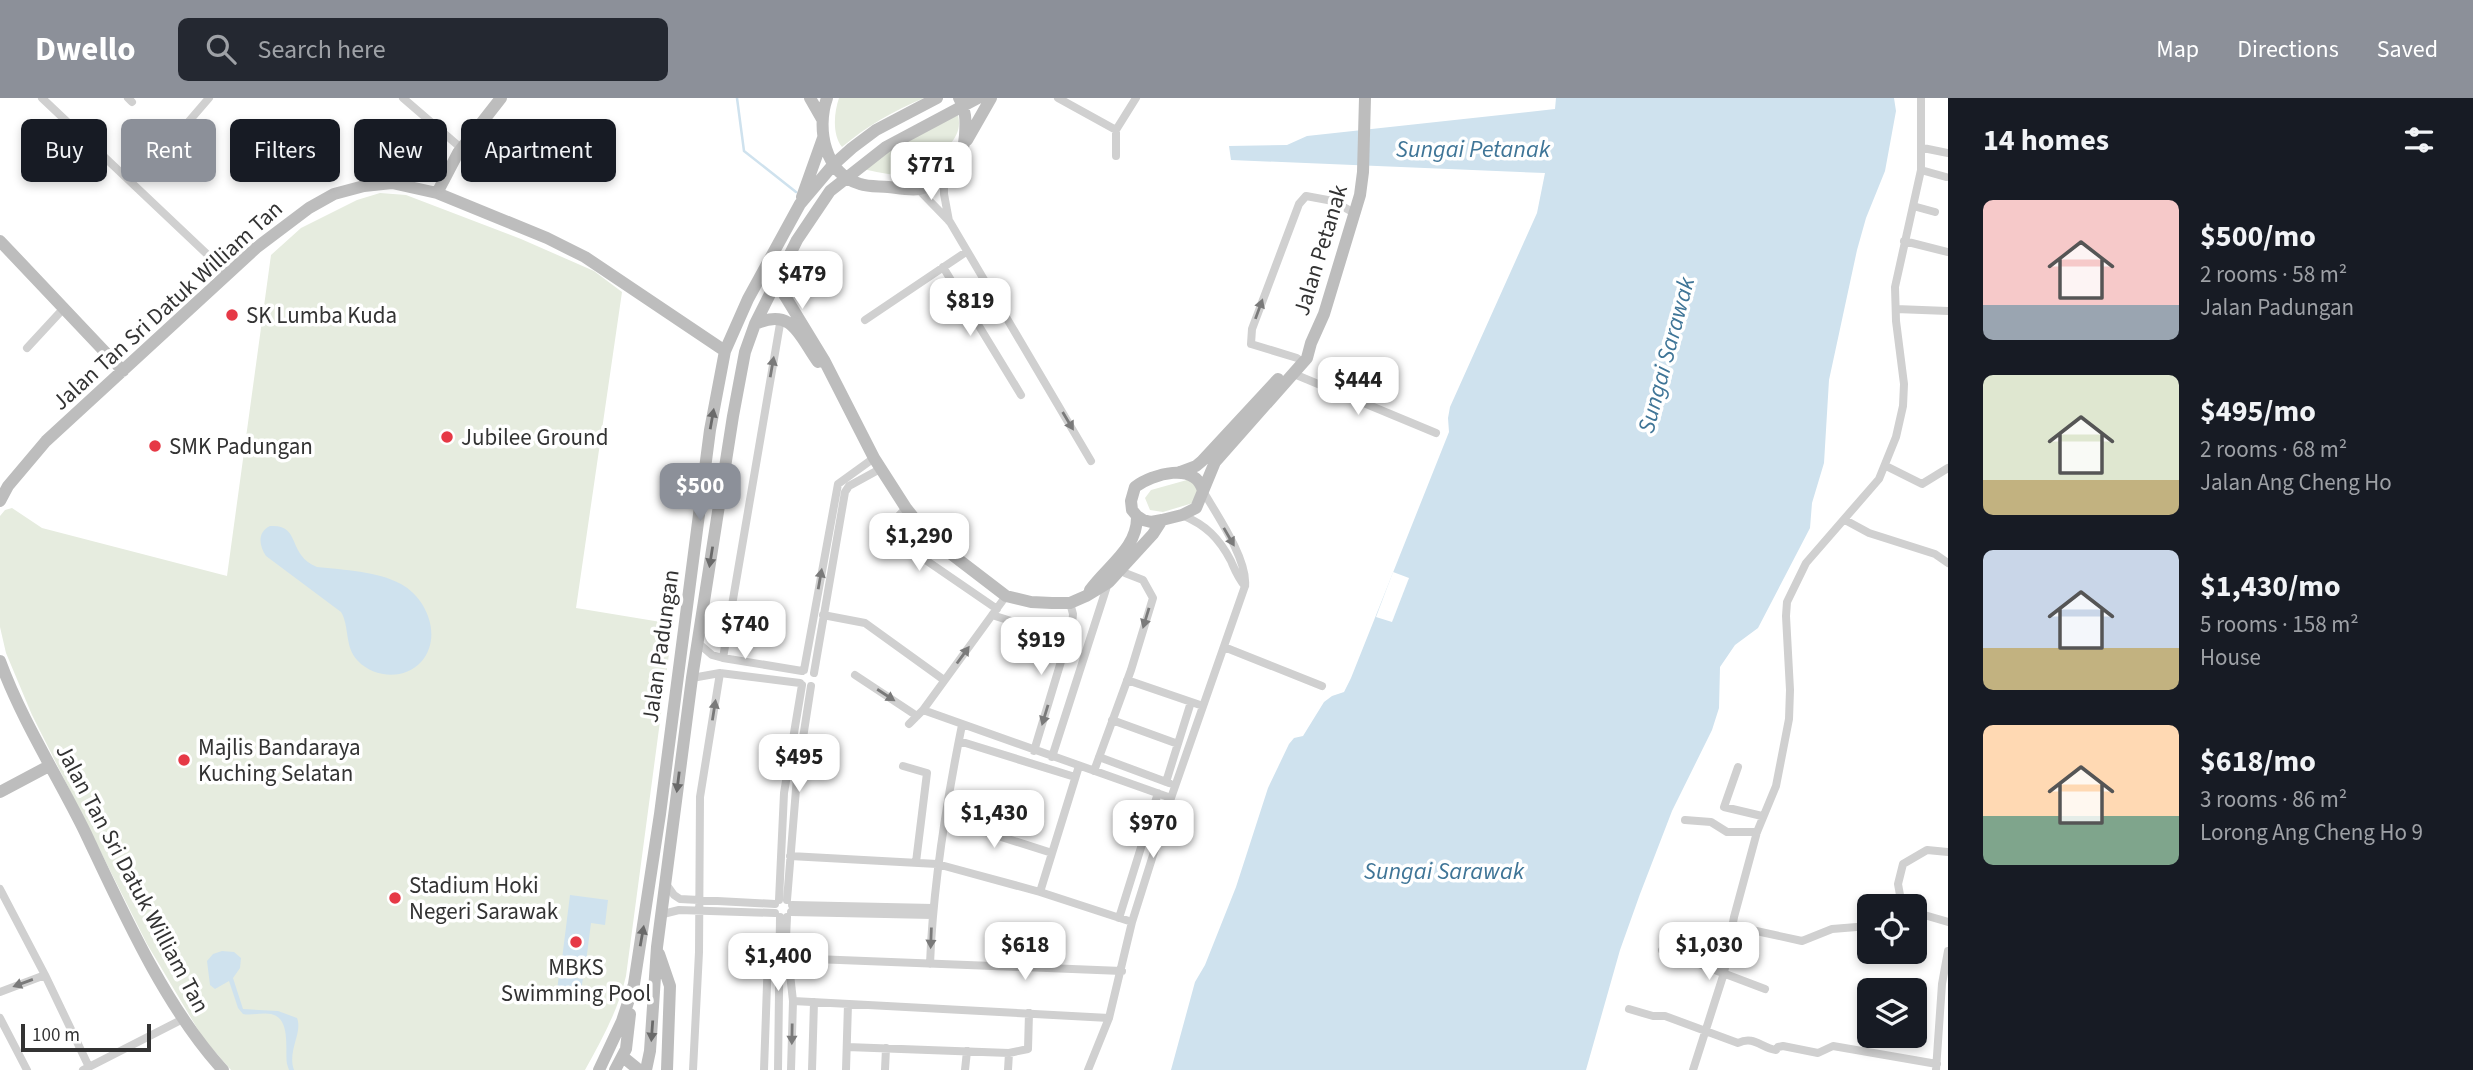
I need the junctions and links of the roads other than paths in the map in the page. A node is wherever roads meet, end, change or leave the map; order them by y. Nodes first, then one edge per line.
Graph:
1 (42, 98) edge
2 (209, 98) edge
3 (403, 98) edge
4 (810, 98) edge
5 (827, 98) edge
6 (937, 98) edge
7 (978, 98) edge
8 (991, 98) edge
9 (1058, 98) edge
10 (1136, 98) edge
11 (1365, 98) edge
12 (1922, 98) edge
13 (497, 99) edge
14 (961, 102) edge
15 (822, 118) junction
16 (191, 119) edge
17 (482, 119) edge
18 (1116, 130) junction
19 (823, 138) junction
20 (965, 144) junction
21 (461, 148) joint
22 (1923, 148) junction
23 (1948, 153) edge
24 (1116, 156) dead end
25 (833, 165) junction
26 (1922, 170) junction
27 (1946, 177) dead end
28 (847, 179) junction
29 (944, 179) junction
30 (919, 190) junction
31 (437, 193) junction
32 (800, 204) junction
33 (1913, 206) junction
34 (1935, 212) dead end
35 (1356, 214) junction
36 (950, 222) junction
37 (0, 241) edge
38 (1904, 241) junction
39 (966, 252) junction
40 (1948, 252) edge
41 (943, 267) junction
42 (228, 274) junction
43 (779, 278) junction
44 (64, 308) junction
45 (1896, 309) junction
46 (1948, 311) edge
47 (781, 318) junction
48 (865, 320) dead end
49 (755, 324) junction
50 (1311, 343) junction
51 (27, 348) dead end
52 (725, 351) junction
53 (1297, 358) junction
54 (123, 370) junction
55 (1294, 374) junction
56 (835, 385) junction
57 (1021, 395) dead end
58 (1436, 433) dead end
59 (1091, 461) dead end
60 (877, 464) junction
61 (1886, 466) junction
62 (1948, 468) edge
63 (1180, 472) junction
64 (1203, 491) junction
65 (0, 501) edge
66 (901, 512) junction
67 (1182, 515) junction
68 (1137, 516) junction
69 (1162, 520) junction
70 (1845, 520) junction
71 (1948, 563) edge
72 (1120, 569) junction
73 (1108, 582) junction
74 (1244, 586) junction
75 (1006, 596) junction
76 (1086, 596) junction
77 (1070, 603) junction
78 (995, 612) junction
79 (823, 615) junction
80 (1068, 639) junction
81 (698, 643) junction
82 (1224, 647) junction
83 (723, 658) junction
84 (0, 663) edge
85 (803, 671) junction
86 (720, 673) junction
87 (814, 673) junction
88 (855, 675) dead end
89 (692, 678) junction
90 (944, 680) junction
91 (1127, 680) junction
92 (804, 685) junction
93 (1322, 686) dead end
94 (1191, 702) junction
95 (1203, 706) junction
96 (920, 713) junction
97 (1112, 720) junction
98 (909, 724) dead end
99 (962, 725) junction
100 (959, 741) junction
101 (1178, 744) junction
102 (1034, 751) junction
103 (1052, 757) junction
104 (1099, 757) junction
105 (49, 766) junction
106 (903, 766) dead end
107 (1079, 766) junction
108 (1738, 767) dead end
109 (1094, 771) junction
110 (1075, 777) junction
111 (1166, 782) junction
112 (1175, 785) junction
113 (0, 792) edge
114 (1158, 793) junction
115 (1171, 798) junction
116 (1762, 816) junction
117 (945, 819) junction
118 (1685, 820) dead end
119 (1757, 832) junction
120 (1948, 852) edge
121 (1052, 853) junction
122 (790, 856) junction
123 (916, 862) junction
124 (937, 864) junction
125 (665, 883) junction
126 (0, 889) edge
127 (1040, 892) junction
128 (1900, 894) edge
129 (698, 900) junction
130 (783, 908) junction
131 (698, 910) junction
132 (932, 911) junction
133 (663, 914) junction
134 (1927, 916) edge
135 (1119, 918) junction
136 (1132, 922) junction
137 (1948, 922) edge
138 (1857, 927) edge
139 (657, 947) junction
140 (1662, 950) dead end
141 (1727, 951) junction
142 (1948, 951) edge
143 (784, 957) junction
144 (930, 964) junction
145 (1122, 971) junction
146 (1724, 973) junction
147 (45, 975) junction
148 (634, 984) junction
149 (1765, 989) dead end
150 (0, 992) edge
151 (793, 1001) junction
152 (814, 1002) junction
153 (848, 1004) junction
154 (1629, 1009) dead end
155 (1029, 1013) junction
156 (0, 1018) edge
157 (1109, 1018) junction
158 (183, 1020) junction
159 (1706, 1030) junction
160 (1944, 1042) edge
161 (847, 1047) junction
162 (886, 1048) junction
163 (967, 1051) junction
164 (1009, 1053) junction
165 (623, 1058) junction
166 (1937, 1067) edge
167 (86, 1068) edge
168 (27, 1070) edge
169 (223, 1070) edge
170 (599, 1070) edge
171 (615, 1070) edge
172 (639, 1070) edge
173 (646, 1070) edge
174 (667, 1070) edge
175 (693, 1070) edge
176 (764, 1070) edge
177 (778, 1070) edge
178 (792, 1070) edge
179 (812, 1070) edge
180 (846, 1070) edge
181 (885, 1070) edge
182 (965, 1070) edge
183 (1008, 1070) edge
184 (1088, 1070) edge
185 (1693, 1070) edge

1 - 42 street
2 - 16 street
3 - 21 street
4 - 15 street
5 - 15 street
6 - 25 street, Jalan Padungan
7 - 14 street, Jalan Padungan
8 - 20 street
9 - 18 street
10 - 18 street
11 - 35 street, Jalan Petanak
12 - 22 street
13 - 17 street
14 - 20 street
14 - 28 street, Jalan Padungan
15 - 19 street
18 - 24 street
19 - 25 street
19 - 32 street
20 - 29 street
21 - 31 street
22 - 23 street
22 - 26 street
25 - 28 street
25 - 32 street, Jalan Padungan
26 - 27 street
26 - 33 street
28 - 30 street
28 - 43 street, Jalan Padungan
29 - 30 street
29 - 36 street
30 - 36 street
31 - 42 street, Jalan Tan Sri Datuk William Tan
31 - 52 street, Jalan Tan Sri Datuk William Tan
32 - 52 street, Jalan Padungan
33 - 34 street
33 - 38 street
35 - 50 street, Jalan Petanak
53 -> 35 street
36 - 39 street
37 - 44 street
38 - 40 street
38 - 45 street
39 - 41 street
39 -> 59 street
41 - 48 street
41 - 57 street
42 - 54 street, Jalan Tan Sri Datuk William Tan
43 - 49 street, Jalan Padungan
43 - 56 street
44 - 51 street
44 - 54 street
45 - 46 street
45 - 61 street
47 - 49 street
47 - 56 street
83 -> 47 street
49 -> 81 street, Jalan Padungan
50 - 53 street, Jalan Petanak
50 - 55 street, Jalan Petanak
148 -> 52 street, Jalan Padungan
53 - 63 street, Jalan Petanak
54 - 65 street, Jalan Tan Sri Datuk William Tan
55 - 58 street
55 - 64 street, Jalan Petanak
56 - 60 street
60 - 66 street
60 - 79 street
85 -> 60 street
61 - 62 street
61 - 70 street
63 - 64 street
63 - 68 street
64 - 67 street
64 -> 74 street
66 - 75 street
66 - 78 street
67 - 69 street
67 - 74 street
68 - 69 street
68 - 76 street
69 - 72 street
70 - 71 street
70 - 116 street
72 - 73 street
72 -> 91 street
73 - 76 street
73 - 103 street
74 - 82 street
75 - 77 street
75 - 78 street
76 - 77 street
77 - 80 street
78 - 80 street
90 -> 78 street
79 - 87 street
79 - 90 street
80 -> 102 street
81 - 83 street
81 - 89 street, Jalan Padungan
82 - 93 street
82 - 95 street
83 - 85 street
84 - 105 street, Jalan Tan Sri Datuk William Tan
85 - 87 street
85 - 92 street
86 - 89 street
86 - 92 street
129 -> 86 street
87 - 92 street
88 -> 96 street
89 -> 125 street, Jalan Padungan
90 - 96 street
91 - 94 street
91 - 97 street
92 - 122 street
92 - 130 street
94 - 95 street
94 - 101 street
95 - 112 street
96 - 98 street
96 - 99 street
97 - 101 street
97 - 104 street
99 - 100 street
99 - 102 street
100 - 110 street
100 - 117 street
101 - 111 street
102 - 103 street
103 - 107 street
104 - 109 street
104 - 111 street
105 - 113 street
105 - 158 street, Jalan Tan Sri Datuk William Tan
106 - 123 street
107 - 109 street
107 - 110 street
108 - 116 street
109 - 114 street
110 - 121 street
111 - 112 street
112 - 115 street
114 - 115 street
114 - 135 street
115 - 136 street
116 - 119 street
117 - 121 street
117 - 124 street
118 - 119 street
119 - 141 street
120 - 128 street
121 - 127 street
122 - 123 street
122 - 130 street
123 - 124 street
124 - 127 street
124 - 132 street
125 - 129 street
125 - 133 street, Jalan Padungan
126 - 147 street
127 - 135 street
129 - 130 street
129 - 131 street
130 - 131 street
130 - 132 street
130 - 143 street
131 - 133 street
131 - 175 street
132 -> 144 street
133 - 139 street, Jalan Padungan
134 - 137 street
135 - 136 street
136 - 145 street
138 - 141 street
139 -> 173 street, Jalan Padungan
139 - 174 street
140 - 146 street
141 - 146 street
142 - 160 street
143 - 144 street
143 - 151 street
143 - 176 street
143 - 177 street
144 - 145 street
145 - 157 street
146 - 149 street
146 - 159 street
147 -> 150 street
147 - 167 street
148 - 165 street
148 - 170 street, Jalan Padungan
151 - 152 street
151 -> 178 street
152 - 153 street
152 - 179 street
153 - 155 street
153 - 161 street
154 - 159 street
155 - 157 street
155 - 164 street
156 - 168 street
157 - 184 street
158 - 167 street
158 - 169 street, Jalan Tan Sri Datuk William Tan
159 - 166 street
159 - 185 street
160 - 166 street
161 - 162 street
161 - 180 street
162 - 163 street
162 - 181 street
163 - 164 street
163 - 182 street
164 - 183 street
165 - 171 street
165 - 172 street

